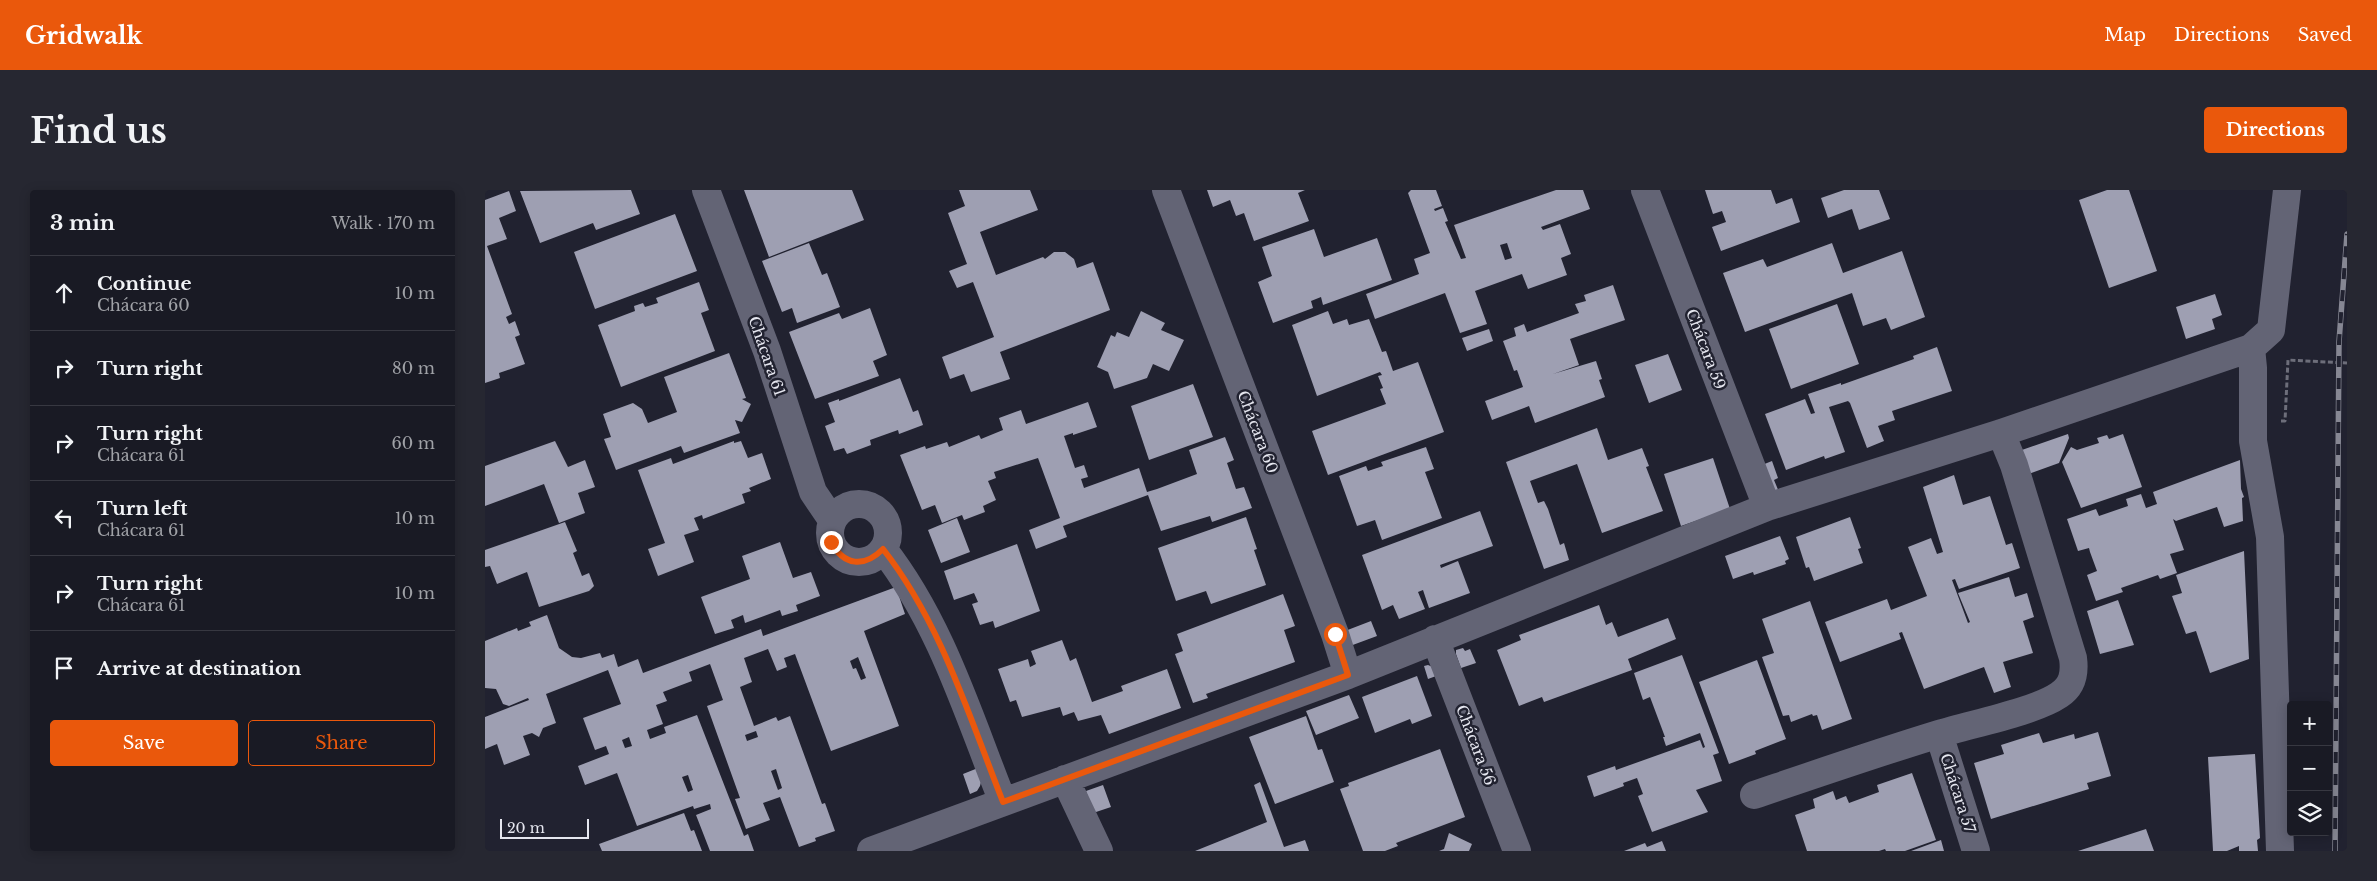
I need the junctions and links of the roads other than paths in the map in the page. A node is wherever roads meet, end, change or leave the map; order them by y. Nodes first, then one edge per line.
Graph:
1 (706, 190) edge
2 (1166, 190) edge
3 (1645, 190) edge
4 (2287, 190) edge
5 (2251, 348) junction
6 (2001, 433) junction
7 (1767, 507) junction
8 (832, 520) junction
9 (883, 549) junction
10 (1435, 639) junction
11 (1348, 675) junction
12 (1939, 734) junction
13 (1065, 779) junction
14 (1754, 795) dead end
15 (1003, 802) junction
16 (871, 851) edge
17 (1099, 851) edge
18 (1517, 851) edge
19 (1976, 851) edge
20 (2280, 851) edge

1 - 8 street, Chácara 61
2 - 11 street, Chácara 60
3 - 7 street, Chácara 59
4 - 5 street
5 - 6 street
5 - 20 street
6 - 7 street
6 - 12 street
7 - 10 street
8 - 9 street
8 - 9 street
9 - 15 street
10 - 11 street
10 - 18 street, Chácara 56
11 - 13 street
12 - 14 street
12 - 19 street, Chácara 57
13 - 15 street
13 - 17 street
15 - 16 street

